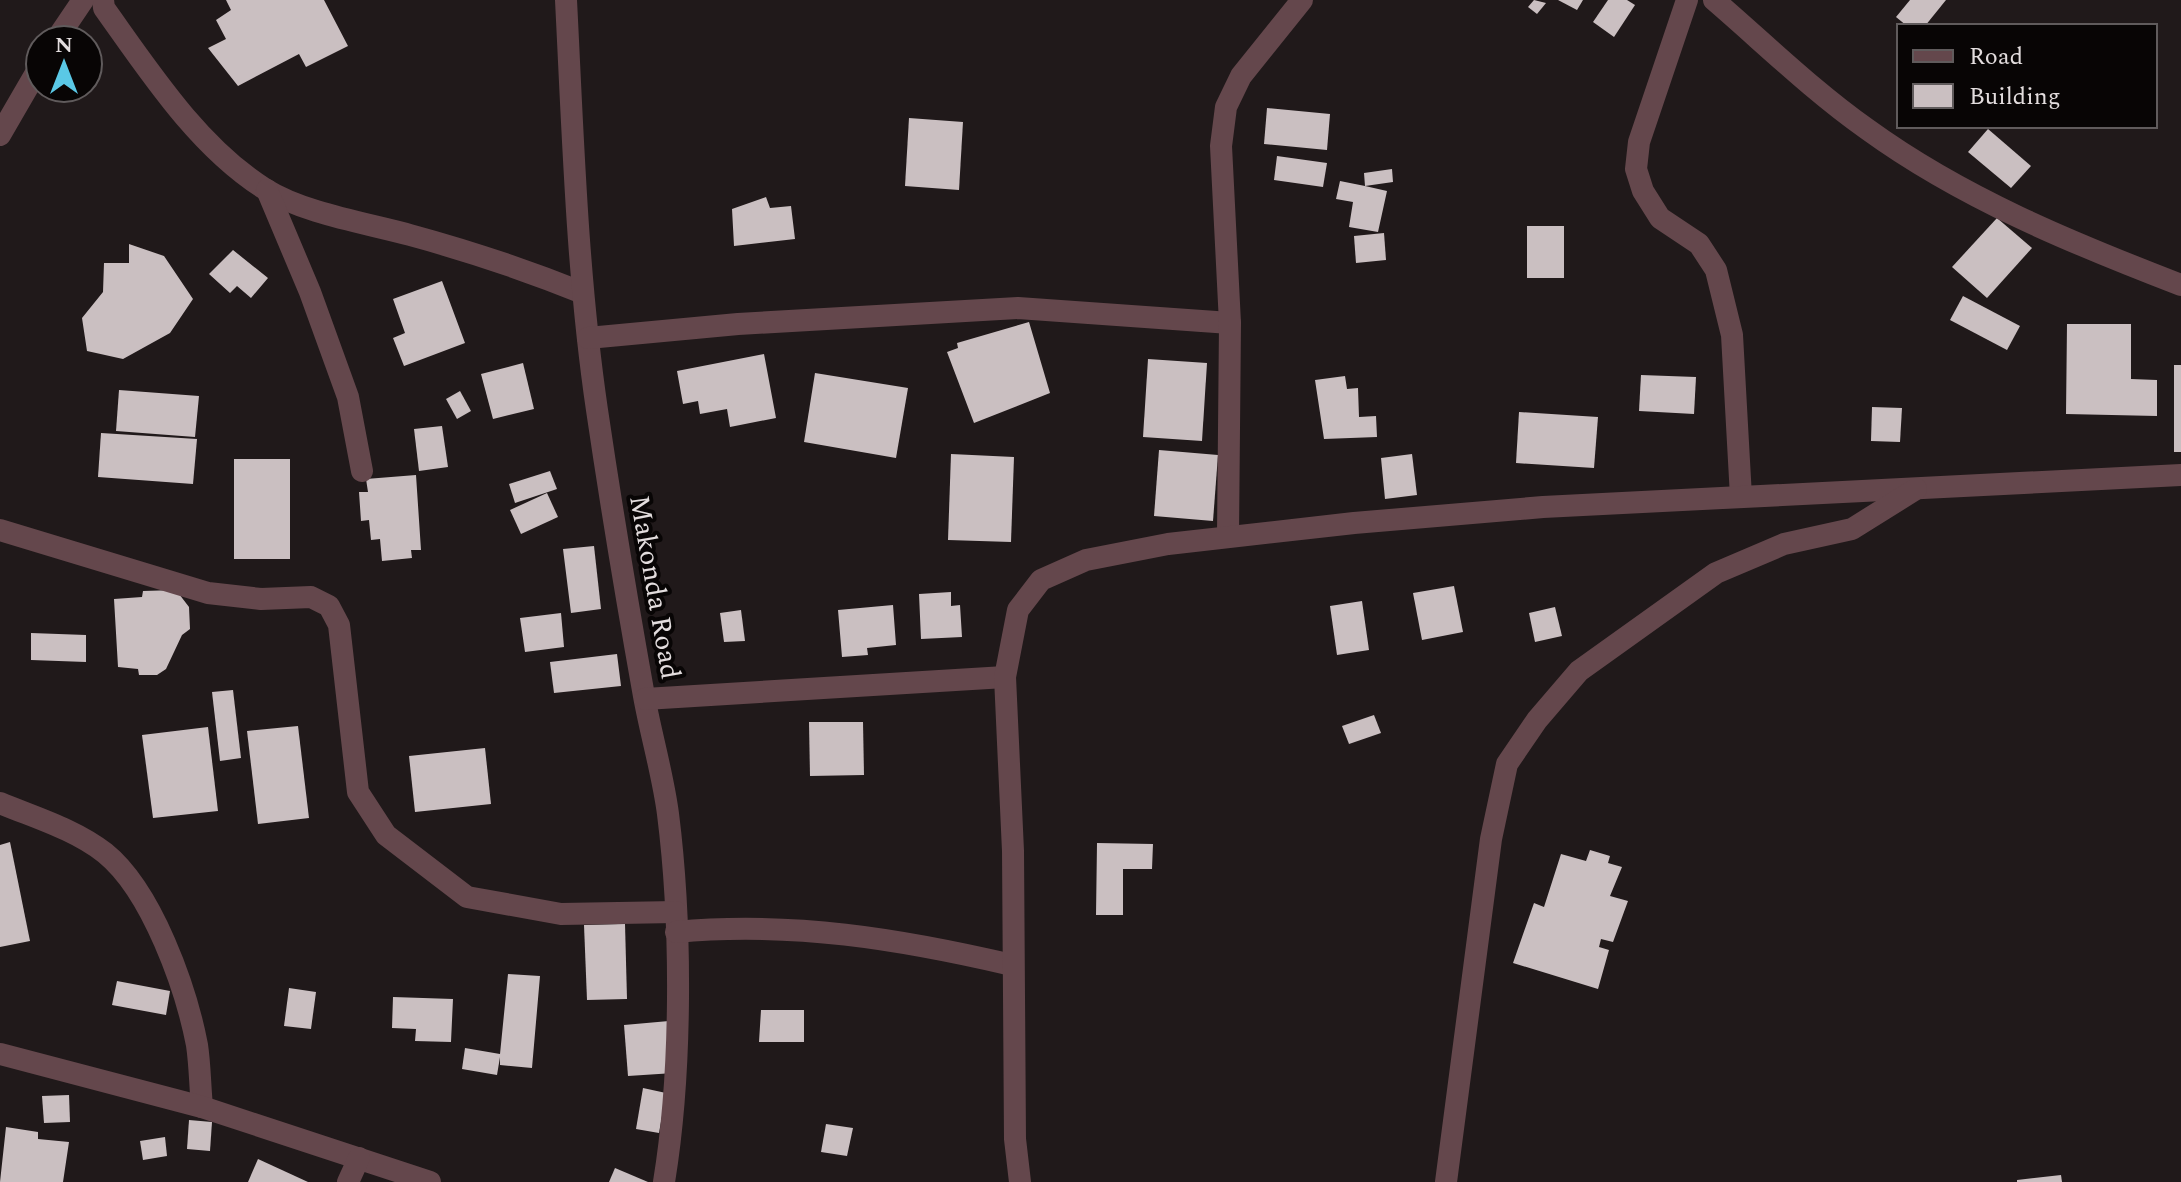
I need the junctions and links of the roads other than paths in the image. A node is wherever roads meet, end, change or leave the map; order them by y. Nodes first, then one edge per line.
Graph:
1 (83, 0) edge
2 (103, 0) edge
3 (566, 0) edge
4 (1302, 0) edge
5 (1687, 0) edge
6 (1714, 0) edge
7 (67, 24) edge
8 (24, 94) edge
9 (0, 135) edge
10 (267, 190) junction
11 (2181, 285) edge
12 (583, 293) junction
13 (1230, 323) junction
14 (588, 338) junction
15 (362, 471) dead end
16 (2181, 475) edge
17 (1917, 488) junction
18 (1741, 497) junction
19 (0, 530) edge
20 (1228, 535) junction
21 (1005, 677) junction
22 (645, 699) junction
23 (0, 803) edge
24 (676, 922) junction
25 (1012, 965) junction
26 (0, 1054) edge
27 (202, 1107) junction
28 (359, 1158) junction
29 (348, 1182) edge
30 (430, 1182) edge
31 (664, 1182) edge
32 (1020, 1182) edge
33 (1446, 1182) edge

1 - 7 street
2 - 10 street
3 - 12 street, Makonda Road
4 - 13 street
5 - 18 street
6 - 11 street
8 - 9 street
10 - 12 street
10 - 15 street
12 - 14 street, Makonda Road
13 - 14 street
13 - 20 street
14 - 22 street, Makonda Road
16 - 17 street
17 - 18 street
17 - 33 street
18 - 20 street
19 - 24 street
20 - 21 street
21 - 22 street
21 - 25 street
22 - 24 street, Makonda Road
23 - 27 street
24 - 25 street
24 - 31 street, Makonda Road
25 - 32 street
26 - 27 street
27 - 28 street
28 - 29 street
28 - 30 street

